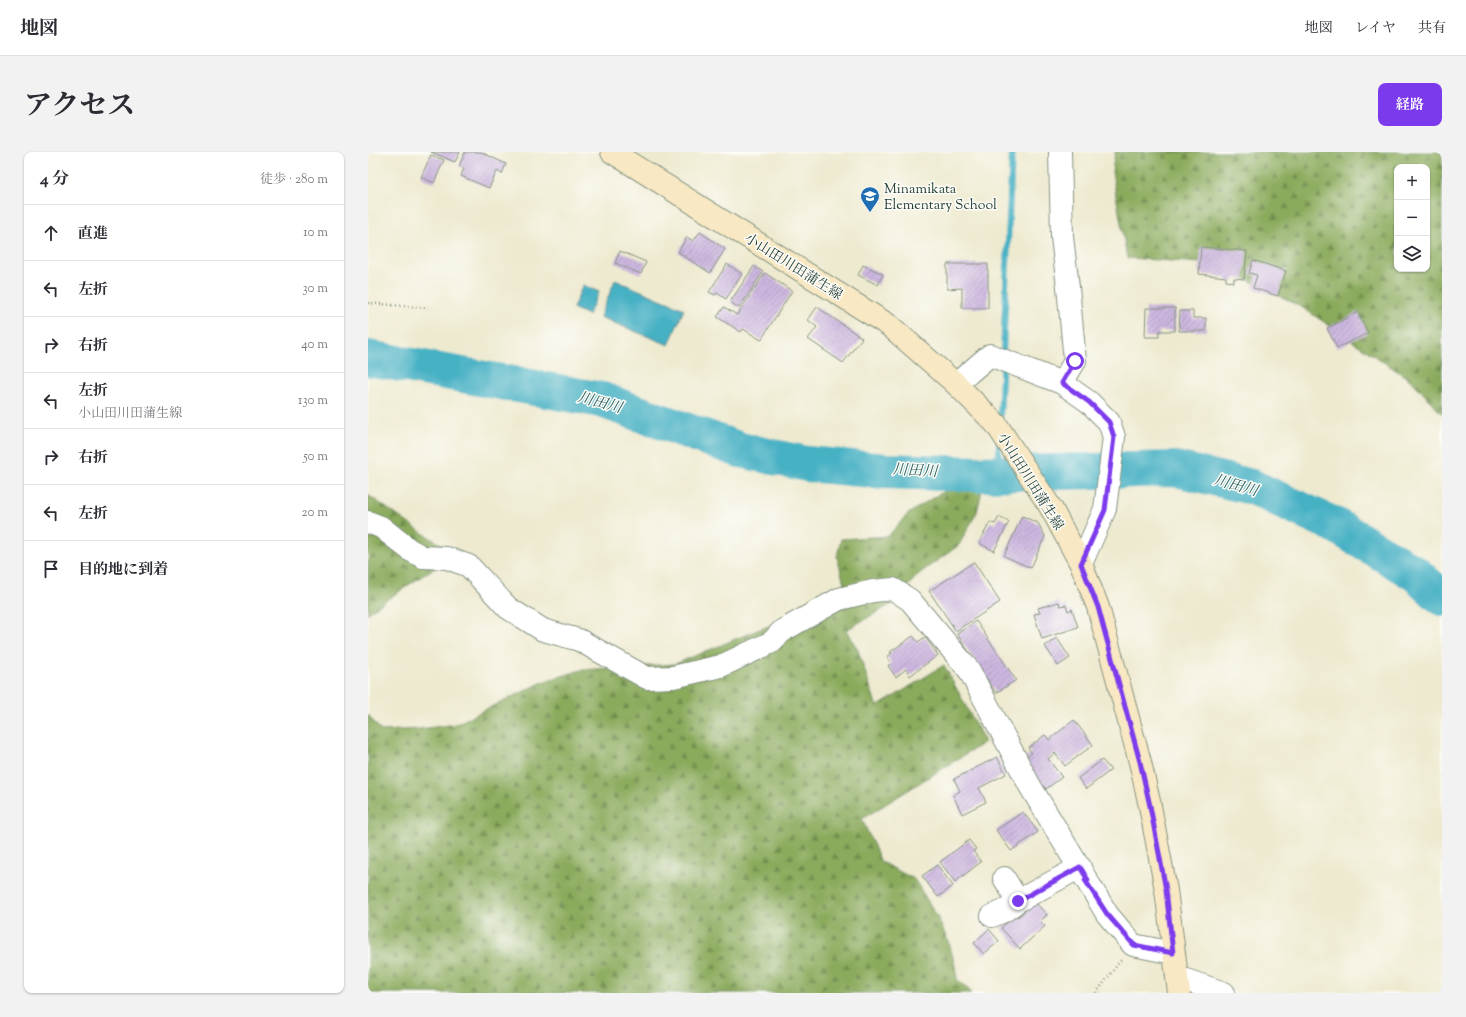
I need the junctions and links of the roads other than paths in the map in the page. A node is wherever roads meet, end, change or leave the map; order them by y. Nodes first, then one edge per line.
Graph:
1 (612, 152) edge
2 (1060, 152) edge
3 (1062, 383) junction
4 (956, 384) junction
5 (368, 522) edge
6 (1081, 564) junction
7 (1080, 867) junction
8 (1004, 878) dead end
9 (1018, 901) junction
10 (992, 916) dead end
11 (1173, 953) junction
12 (1178, 985) edge
13 (1224, 993) edge

1 - 4 main road, 小山田川田蒲生線
2 - 3 street
3 - 4 street
3 - 6 street
4 - 6 main road, 小山田川田蒲生線
5 - 7 street
6 - 11 main road, 小山田川田蒲生線
7 - 9 street
7 - 11 street
8 - 9 street
9 - 10 street
11 - 12 main road, 小山田川田蒲生線
12 - 13 street

